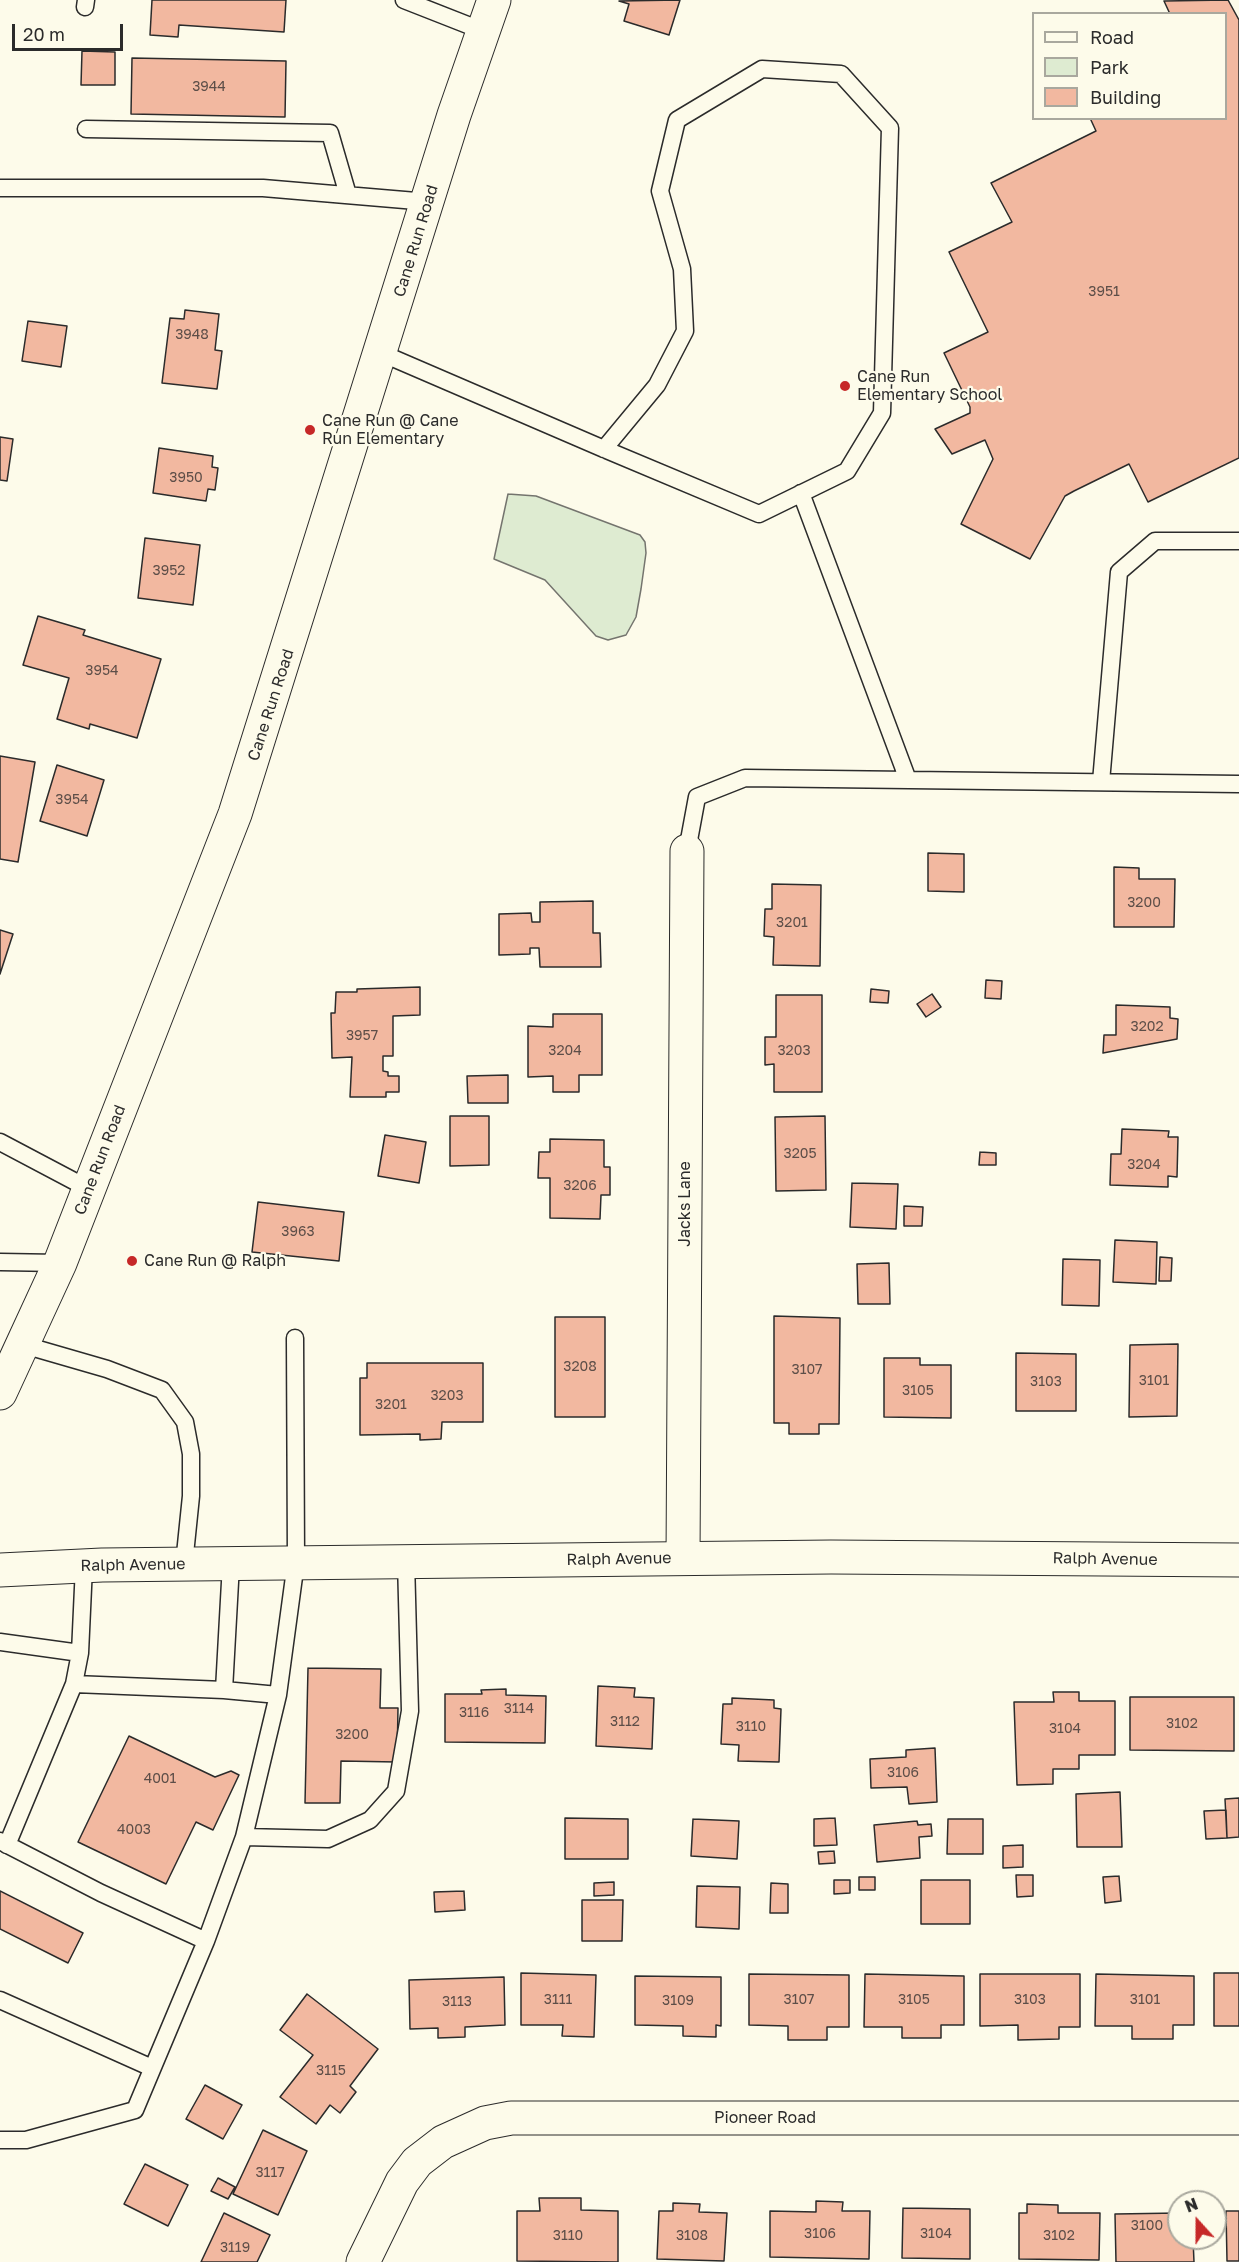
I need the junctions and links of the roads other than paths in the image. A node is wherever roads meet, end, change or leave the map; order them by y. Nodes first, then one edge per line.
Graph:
1 (404, 0) edge
2 (494, 0) edge
3 (483, 31) junction
4 (86, 129) dead end
5 (0, 188) edge
6 (348, 195) junction
7 (428, 202) junction
8 (381, 353) junction
9 (604, 449) junction
10 (801, 493) junction
11 (1239, 541) edge
12 (908, 780) junction
13 (1101, 782) junction
14 (1239, 784) edge
15 (687, 851) joint
16 (0, 1142) edge
17 (88, 1189) junction
18 (0, 1262) edge
19 (60, 1263) junction
20 (295, 1338) dead end
21 (24, 1345) junction
22 (0, 1393) edge
23 (683, 1558) junction
24 (1239, 1560) edge
25 (406, 1561) junction
26 (296, 1562) junction
27 (183, 1564) junction
28 (231, 1564) junction
29 (84, 1566) junction
30 (0, 1570) edge
31 (0, 1642) edge
32 (80, 1653) junction
33 (74, 1684) junction
34 (224, 1690) junction
35 (278, 1695) junction
36 (244, 1837) junction
37 (4, 1843) edge
38 (206, 1941) junction
39 (0, 2000) edge
40 (152, 2068) junction
41 (1239, 2118) edge
42 (0, 2140) edge
43 (363, 2262) edge

1 - 3 lane
2 - 3 street, Cane Run Road
3 - 7 street, Cane Run Road
4 - 6 lane
5 - 6 lane
6 - 7 lane
7 - 8 street, Cane Run Road
8 - 9 lane
8 - 17 street, Cane Run Road
9 - 10 lane
9 - 10 lane
10 - 12 lane
11 - 13 lane
12 - 13 lane
12 - 15 lane
13 - 14 lane
15 - 23 street, Jacks Lane
16 - 17 lane
17 - 19 street, Cane Run Road
18 - 19 lane
19 - 21 street, Cane Run Road
20 - 26 lane
21 - 22 street, Cane Run Road
21 - 27 lane
23 - 24 street, Ralph Avenue
23 - 25 street, Ralph Avenue
25 - 26 street, Ralph Avenue
25 - 36 lane
26 - 28 street, Ralph Avenue
26 - 35 lane
27 - 28 street, Ralph Avenue
27 - 29 street, Ralph Avenue
28 - 34 lane
29 - 30 street, Ralph Avenue
29 - 32 lane
31 - 32 lane
32 - 33 lane
33 - 34 lane
33 - 37 lane
34 - 35 lane
35 - 36 lane
36 - 38 lane
37 - 38 lane
38 - 40 lane
39 - 40 lane
40 - 42 lane
41 - 43 street, Pioneer Road

